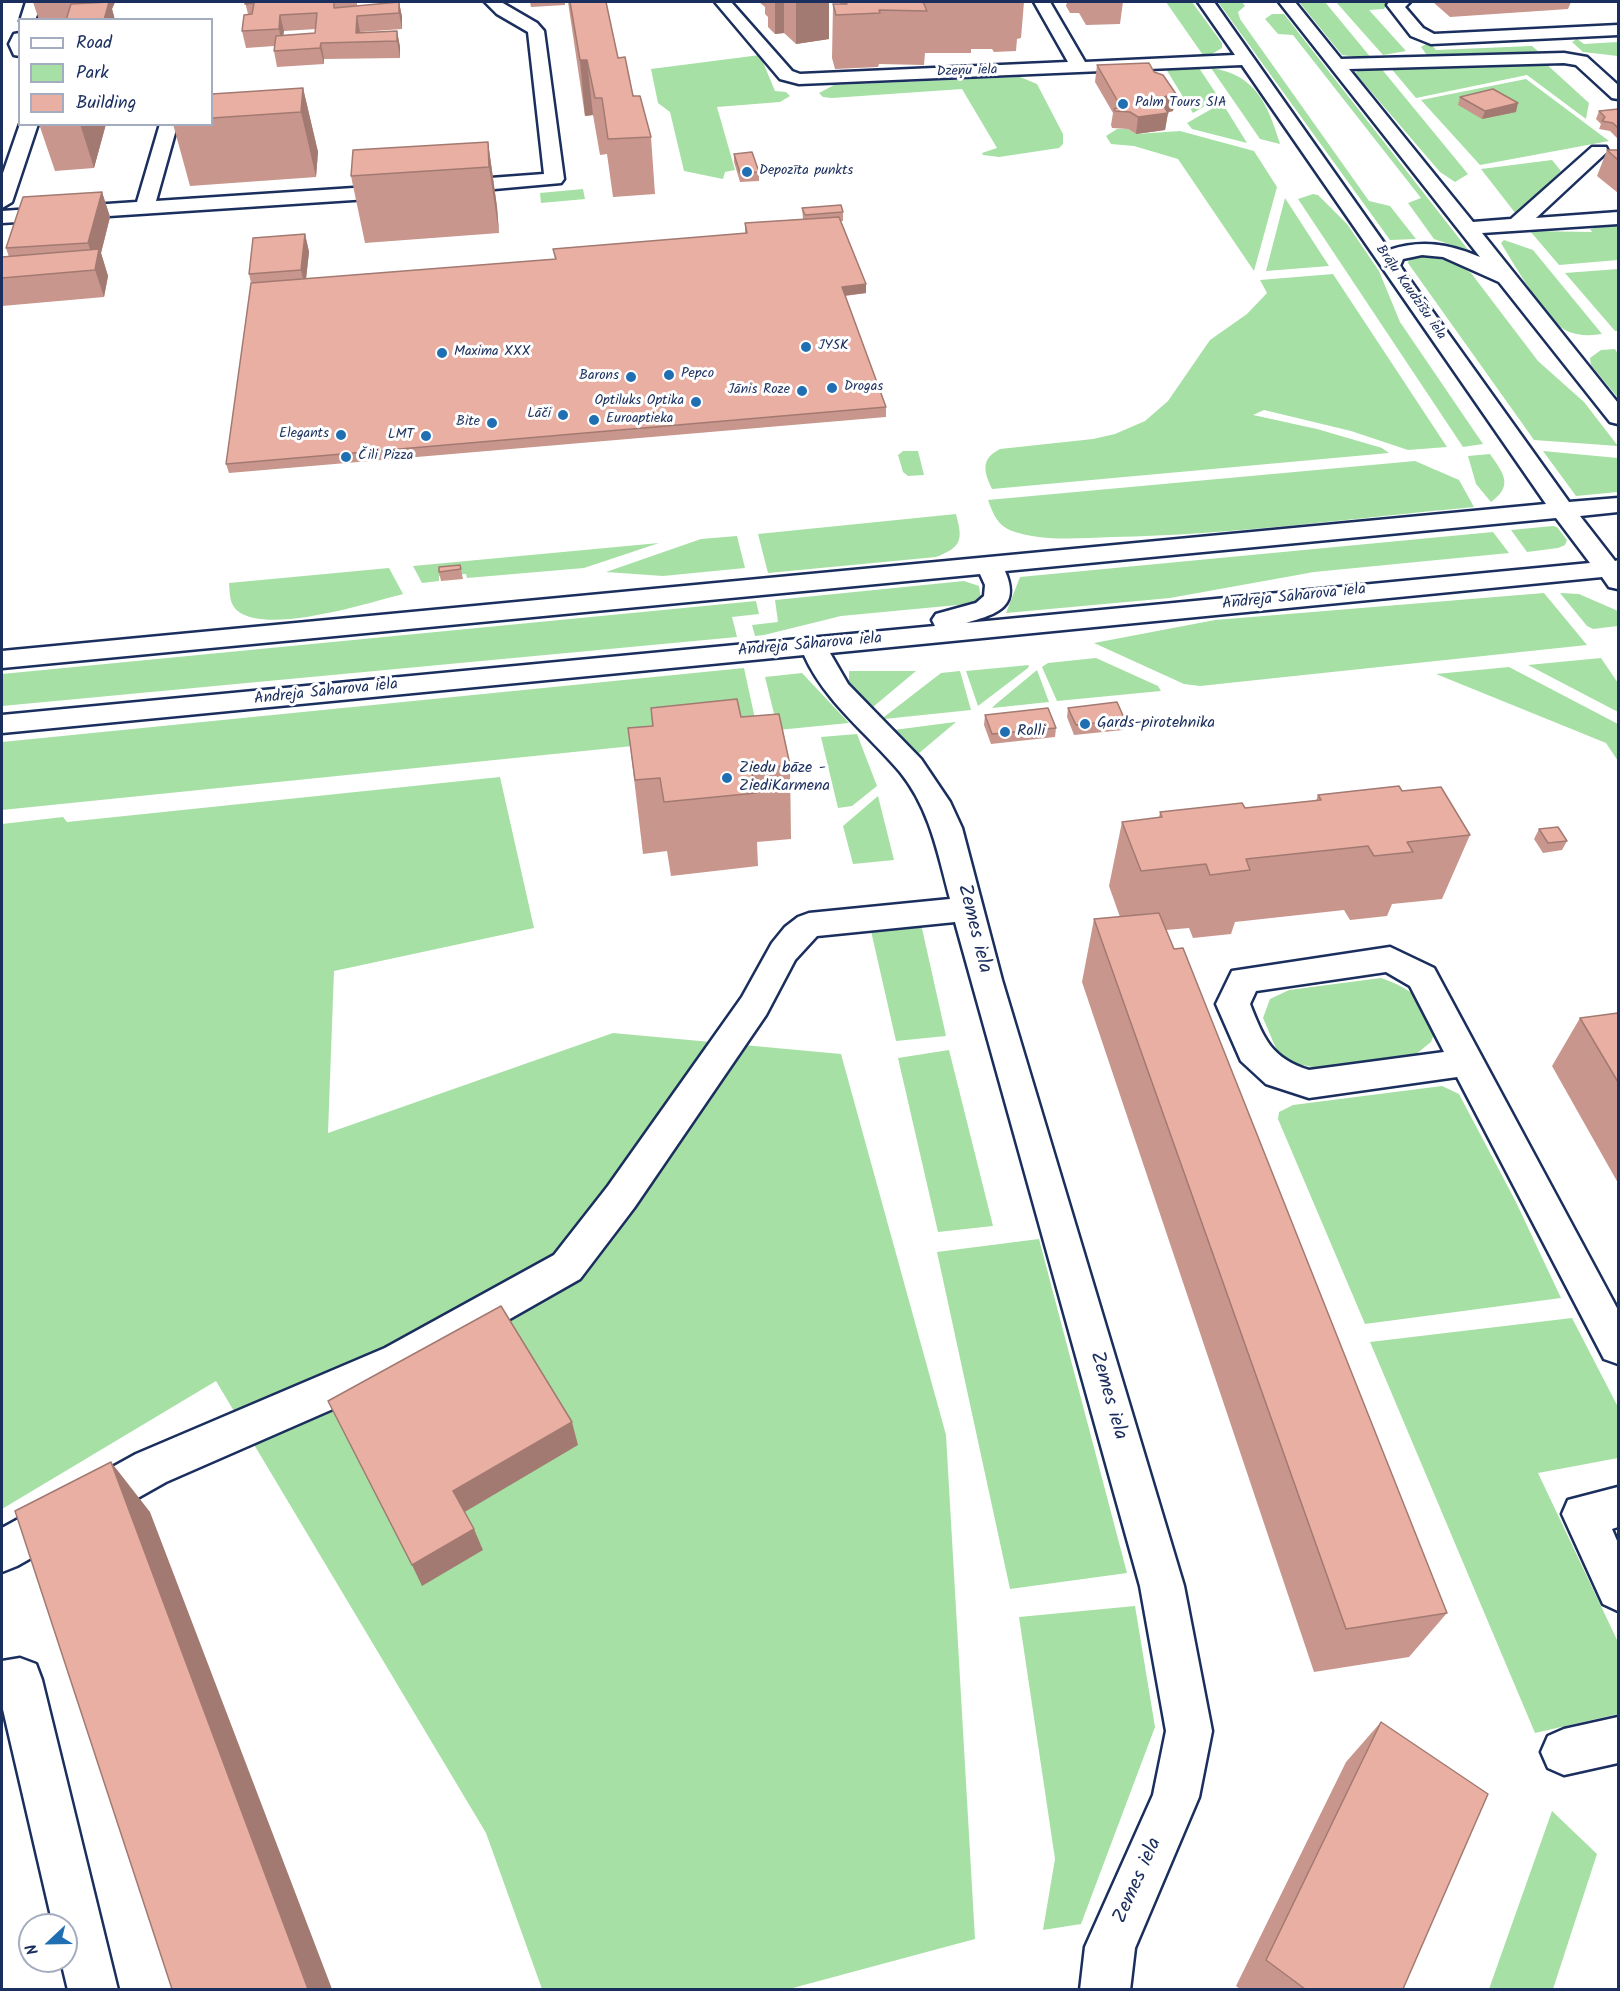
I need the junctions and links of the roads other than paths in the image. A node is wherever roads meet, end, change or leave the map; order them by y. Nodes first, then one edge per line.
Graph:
1 (34, 2) edge
2 (493, 2) edge
3 (723, 2) edge
4 (1042, 2) edge
5 (1206, 2) edge
6 (1287, 2) edge
7 (1402, 2) edge
8 (28, 18) edge
9 (1618, 30) edge
10 (1247, 60) junction
11 (1336, 64) junction
12 (1079, 67) junction
13 (1618, 72) edge
14 (1595, 73) junction
15 (1618, 94) edge
16 (28, 126) edge
17 (168, 126) dead end
18 (1599, 151) dead end
19 (2, 202) edge
20 (145, 207) junction
21 (2, 216) edge
22 (1618, 218) edge
23 (1517, 224) junction
24 (1468, 228) junction
25 (1390, 266) junction
26 (1508, 280) junction
27 (1618, 417) edge
28 (1618, 505) edge
29 (1562, 510) junction
30 (990, 566) junction
31 (1615, 572) edge
32 (877, 640) junction
33 (813, 646) junction
34 (2, 659) edge
35 (2, 724) edge
36 (967, 909) junction
37 (1467, 1062) junction
38 (1618, 1347) edge
39 (1618, 1507) edge
40 (2, 1551) edge
41 (1618, 1589) edge
42 (2, 1683) edge
43 (1618, 1740) edge
44 (1564, 1752) dead end
45 (93, 1989) edge
46 (1105, 1989) edge

1 - 8 street
2 - 20 street
3 - 12 street, Dzeņu iela
4 - 12 street
5 - 10 street, Brāļu Kaudzīšu iela
6 - 11 street
7 - 9 street
10 - 12 street, Dzeņu iela
10 - 25 street, Brāļu Kaudzīšu iela
11 - 14 street
11 - 24 street
13 - 14 street
14 - 15 street
16 - 19 street
17 - 20 street
18 - 23 street
20 - 21 street
22 - 23 street
23 - 24 street
24 - 26 street
25 - 26 street
25 - 29 street, Brāļu Kaudzīšu iela
26 - 27 street
28 - 29 street
29 - 30 street
29 - 31 street, Brāļu Kaudzīšu iela
30 - 32 street
30 - 34 street
31 - 32 street, Andreja Saharova iela
32 - 33 street, Andreja Saharova iela
33 - 35 street, Andreja Saharova iela
33 - 36 street, Zemes iela
36 - 40 street
36 - 46 street, Zemes iela
37 - 37 street
37 - 38 street
39 - 41 street
42 - 45 street
43 - 44 street

